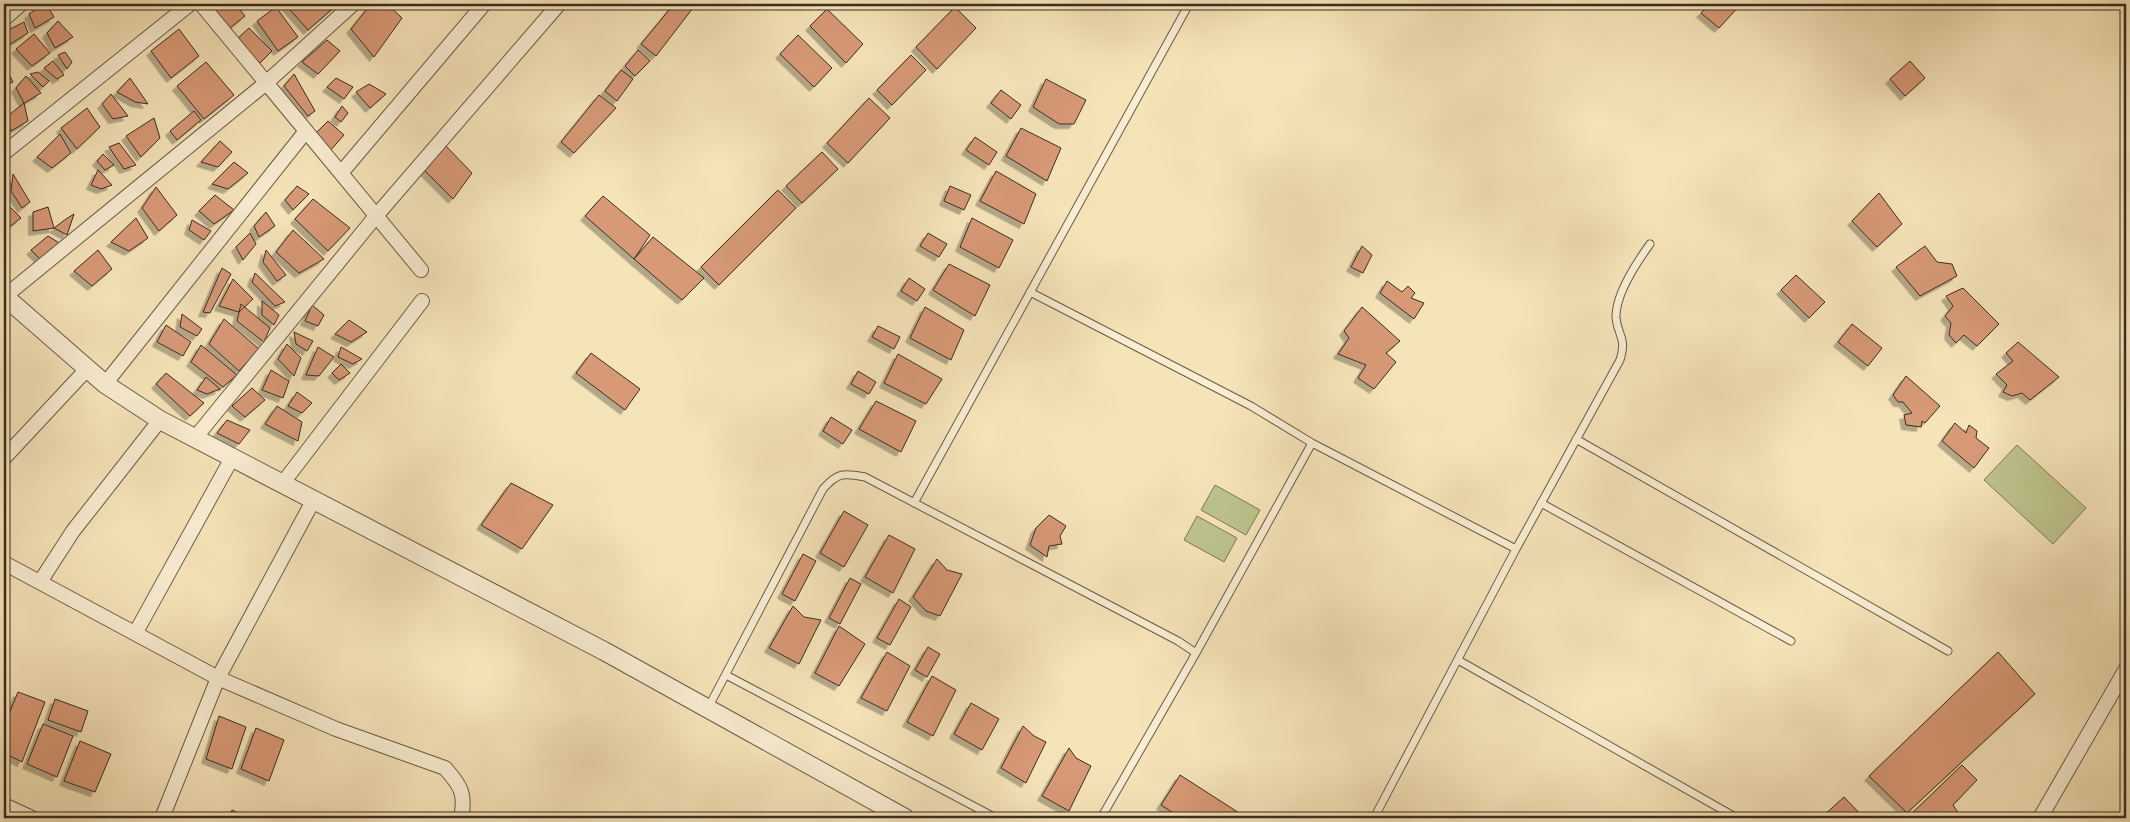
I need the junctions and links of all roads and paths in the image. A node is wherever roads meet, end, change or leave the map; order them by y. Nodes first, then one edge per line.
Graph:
1 (21, 4) edge
2 (190, 4) edge
3 (201, 4) edge
4 (353, 4) edge
5 (484, 4) edge
6 (559, 4) edge
7 (1189, 4) edge
8 (4, 18) edge
9 (266, 83) junction
10 (306, 131) junction
11 (4, 153) edge
12 (341, 173) junction
13 (376, 216) junction
14 (1650, 244) dead end
15 (421, 270) dead end
16 (1030, 292) junction
17 (4, 297) edge
18 (422, 301) dead end
19 (88, 368) junction
20 (105, 384) junction
21 (160, 420) junction
22 (195, 438) junction
23 (1576, 439) junction
24 (1312, 443) junction
25 (4, 458) edge
26 (232, 458) junction
27 (282, 484) junction
28 (313, 501) junction
29 (914, 503) junction
30 (1541, 503) junction
31 (1516, 549) junction
32 (4, 563) edge
33 (40, 582) junction
34 (136, 632) junction
35 (1791, 641) dead end
36 (1948, 650) dead end
37 (1196, 653) junction
38 (1458, 660) junction
39 (2126, 669) edge
40 (726, 675) junction
41 (218, 678) junction
42 (708, 709) junction
43 (4, 805) edge
44 (32, 818) edge
45 (162, 818) edge
46 (461, 818) edge
47 (905, 818) edge
48 (996, 818) edge
49 (1101, 818) edge
50 (1374, 818) edge
51 (1737, 818) edge
52 (2040, 818) edge

1 - 8 street
2 - 11 street
3 - 9 street
4 - 9 street
5 - 12 street
6 - 13 street
7 - 16 lane
9 - 10 street
9 - 17 street
10 - 12 street
10 - 20 street
12 - 13 street
13 - 15 street
13 - 22 street
14 - 23 lane
16 - 24 lane
16 - 29 lane
17 - 19 street
18 - 27 street
19 - 20 street
19 - 25 street
20 - 21 street
21 - 22 street
21 - 33 street
22 - 26 street
23 - 30 lane
23 - 36 lane
24 - 31 lane
24 - 37 lane
26 - 27 street
26 - 34 street
27 - 28 street
28 - 41 street
28 - 42 street
29 - 37 lane
29 - 40 lane
30 - 31 lane
30 - 35 lane
31 - 38 lane
32 - 33 street
33 - 34 street
34 - 41 street
37 - 49 lane
38 - 50 lane
38 - 51 lane
39 - 52 street
40 - 42 lane
40 - 48 lane
41 - 45 street
41 - 46 street
42 - 47 street
43 - 44 street

